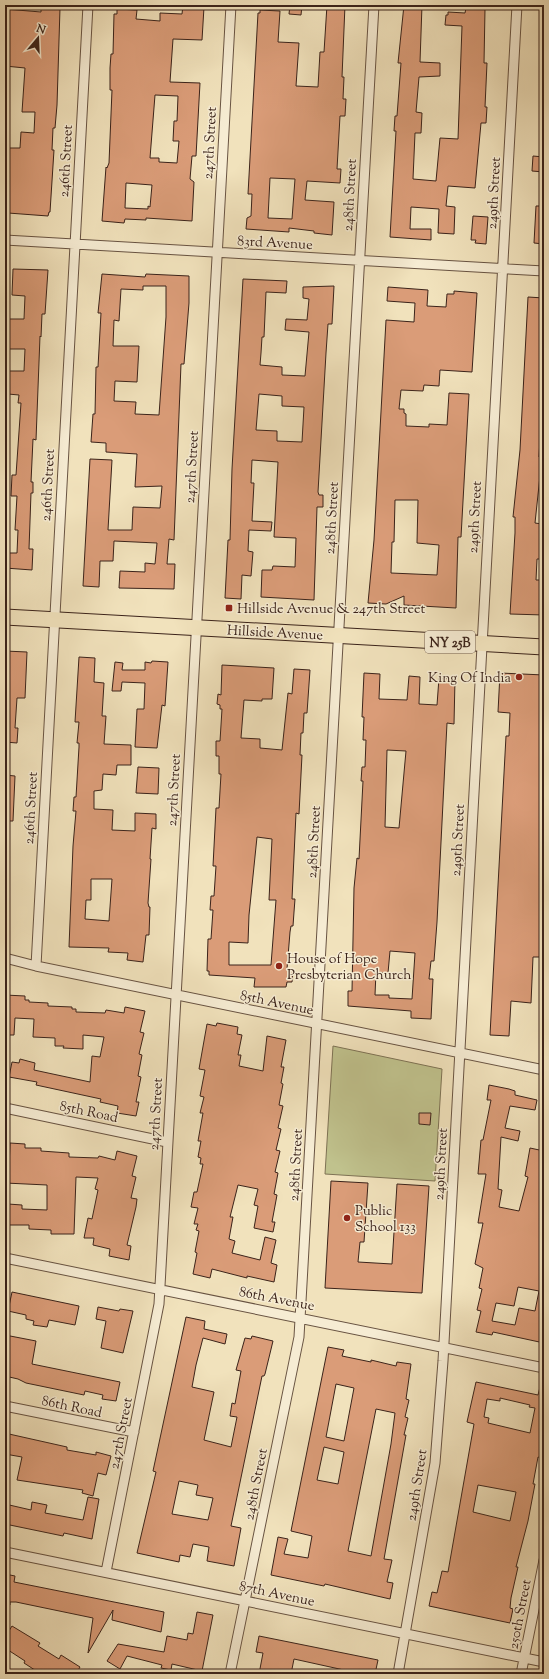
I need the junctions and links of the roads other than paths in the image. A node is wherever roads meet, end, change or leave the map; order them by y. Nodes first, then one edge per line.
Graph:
1 (88, 5) edge
2 (231, 5) edge
3 (374, 5) edge
4 (517, 5) edge
5 (5, 240) edge
6 (74, 244) junction
7 (217, 252) junction
8 (360, 260) junction
9 (502, 268) junction
10 (544, 271) edge
11 (5, 617) edge
12 (53, 620) junction
13 (196, 628) junction
14 (339, 636) junction
15 (481, 644) junction
16 (544, 648) edge
17 (5, 958) edge
18 (36, 966) junction
19 (175, 995) junction
20 (317, 1024) junction
21 (460, 1053) junction
22 (544, 1070) edge
23 (5, 1108) edge
24 (167, 1142) junction
25 (5, 1258) edge
26 (160, 1289) junction
27 (300, 1317) junction
28 (444, 1347) junction
29 (544, 1368) edge
30 (5, 1406) edge
31 (134, 1432) junction
32 (5, 1552) edge
33 (544, 1560) edge
34 (106, 1572) junction
35 (245, 1601) junction
36 (405, 1633) junction
37 (524, 1658) junction
38 (544, 1662) edge
39 (230, 1674) edge
40 (398, 1674) edge
41 (521, 1674) edge

1 - 6 street, 246th Street
2 - 7 street, 247th Street
3 - 8 street, 248th Street
4 - 9 street, 249th Street
5 - 6 street, 83rd Avenue
6 - 7 street, 83rd Avenue
6 - 12 street, 246th Street
7 - 8 street, 83rd Avenue
7 - 13 street, 247th Street
8 - 9 street, 83rd Avenue
8 - 14 street, 248th Street
9 - 10 street, 83rd Avenue
9 - 15 street, 249th Street
11 - 12 main road, Hillside Avenue / NY 25B
12 - 13 main road, Hillside Avenue / NY 25B
12 - 18 street, 246th Street
13 - 14 main road, Hillside Avenue / NY 25B
13 - 19 street, 247th Street
14 - 15 main road, Hillside Avenue / NY 25B
14 - 20 street, 248th Street
15 - 16 main road, Hillside Avenue / NY 25B
15 - 21 street, 249th Street
17 - 18 street, 85th Avenue
18 - 19 street, 85th Avenue
19 - 20 street, 85th Avenue
19 - 24 street, 247th Street
20 - 21 street, 85th Avenue
20 - 27 street, 248th Street
21 - 22 street, 85th Avenue
21 - 28 street, 249th Street
23 - 24 street, 85th Road
24 - 26 street, 247th Street
25 - 26 street, 86th Avenue
26 - 27 street, 86th Avenue
26 - 31 street, 247th Street
27 - 28 street, 86th Avenue
27 - 35 street, 248th Street
28 - 29 street, 86th Avenue
28 - 36 street, 249th Street
30 - 31 street, 86th Road
31 - 34 street, 247th Street
32 - 34 street, 87th Avenue
33 - 37 street, 250th Street
34 - 35 street, 87th Avenue
35 - 36 street, 87th Avenue
35 - 39 street, 248th Street
36 - 37 street, 87th Avenue
36 - 40 street, 249th Street
37 - 38 street, 87th Avenue
37 - 41 street, 250th Street

